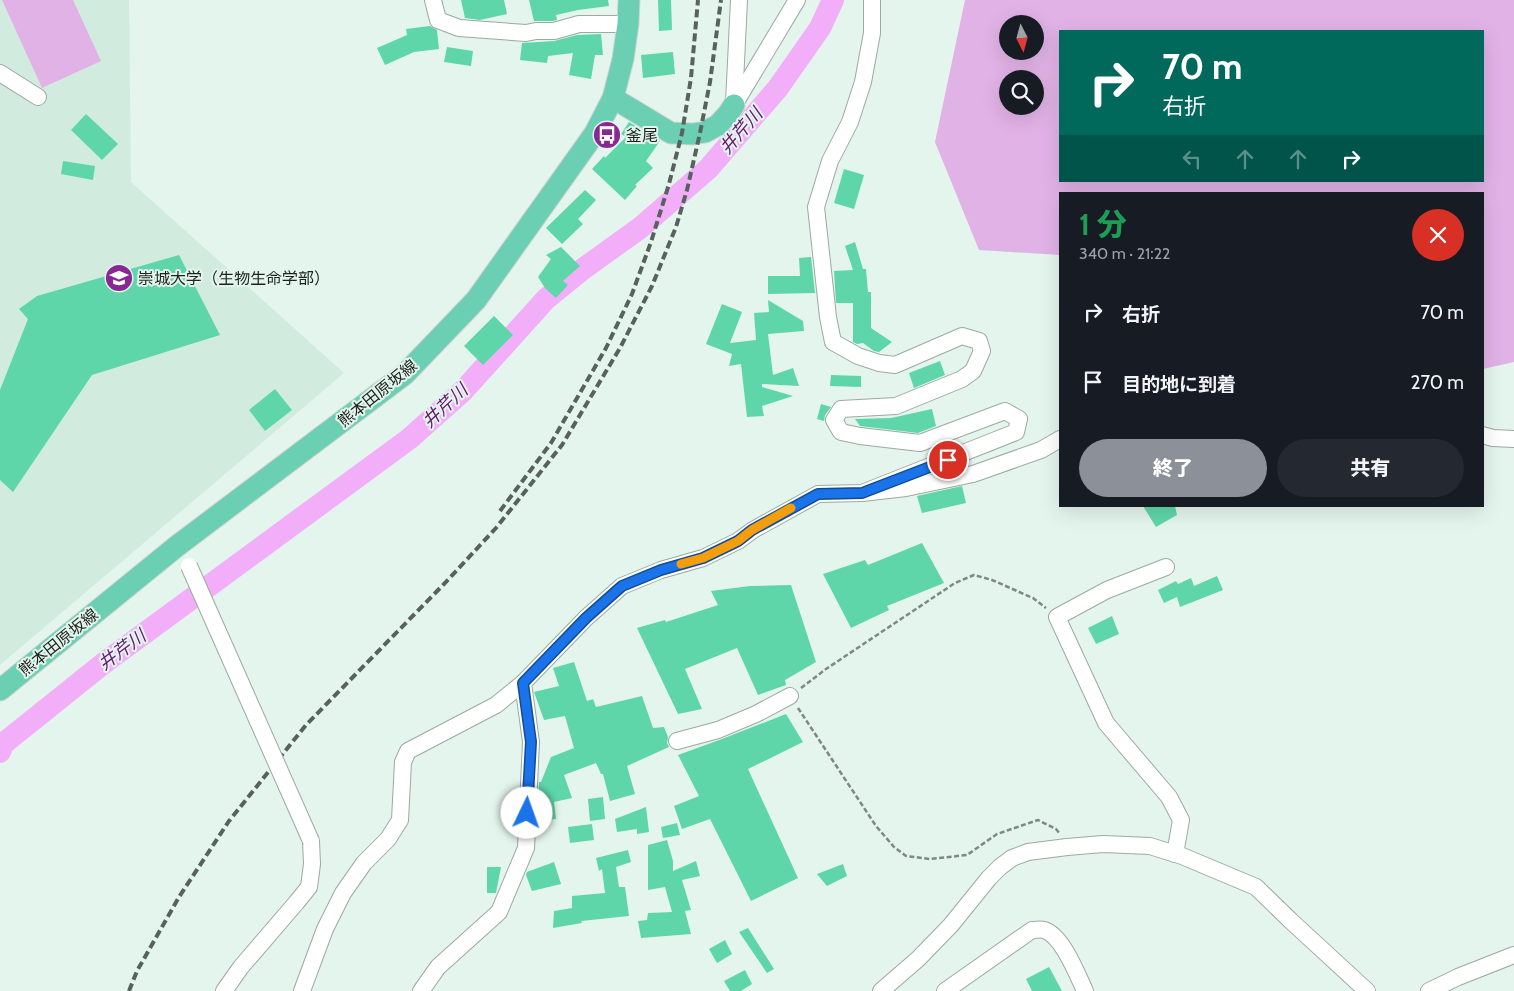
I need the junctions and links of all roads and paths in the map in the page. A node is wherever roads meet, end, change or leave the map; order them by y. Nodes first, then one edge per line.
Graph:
1 (433, 0) edge
2 (629, 0) edge
3 (739, 0) edge
4 (797, 0) edge
5 (872, 0) edge
6 (628, 24) junction
7 (0, 73) edge
8 (38, 97) dead end
9 (613, 98) junction
10 (734, 105) junction
11 (1484, 436) edge
12 (1514, 439) edge
13 (1059, 440) edge
14 (862, 493) junction
15 (177, 546) junction
16 (1166, 567) dead end
17 (1057, 617) junction
18 (523, 683) junction
19 (0, 690) edge
20 (790, 696) junction
21 (677, 740) dead end
22 (1067, 846) junction
23 (1175, 854) junction
24 (1514, 955) edge
25 (224, 991) edge
26 (302, 991) edge
27 (421, 991) edge
28 (881, 991) edge
29 (945, 991) edge
30 (1085, 991) edge
31 (1367, 991) edge
32 (1429, 991) edge

1 - 6 street
2 - 6 main road, 熊本田原坂線
3 - 10 street
4 - 10 street
5 - 14 street
6 - 9 main road, 熊本田原坂線
7 - 8 street
9 - 10 main road
9 - 15 main road, 熊本田原坂線
11 - 12 street
13 - 14 street
14 - 18 street
15 - 19 main road, 熊本田原坂線
15 - 25 street, bridge
16 - 17 street
17 - 20 path
17 - 23 street
18 - 26 street
18 - 27 street
20 - 21 street
20 - 22 path
22 - 23 street
22 - 28 street
23 - 31 street
24 - 32 street
29 - 30 street

